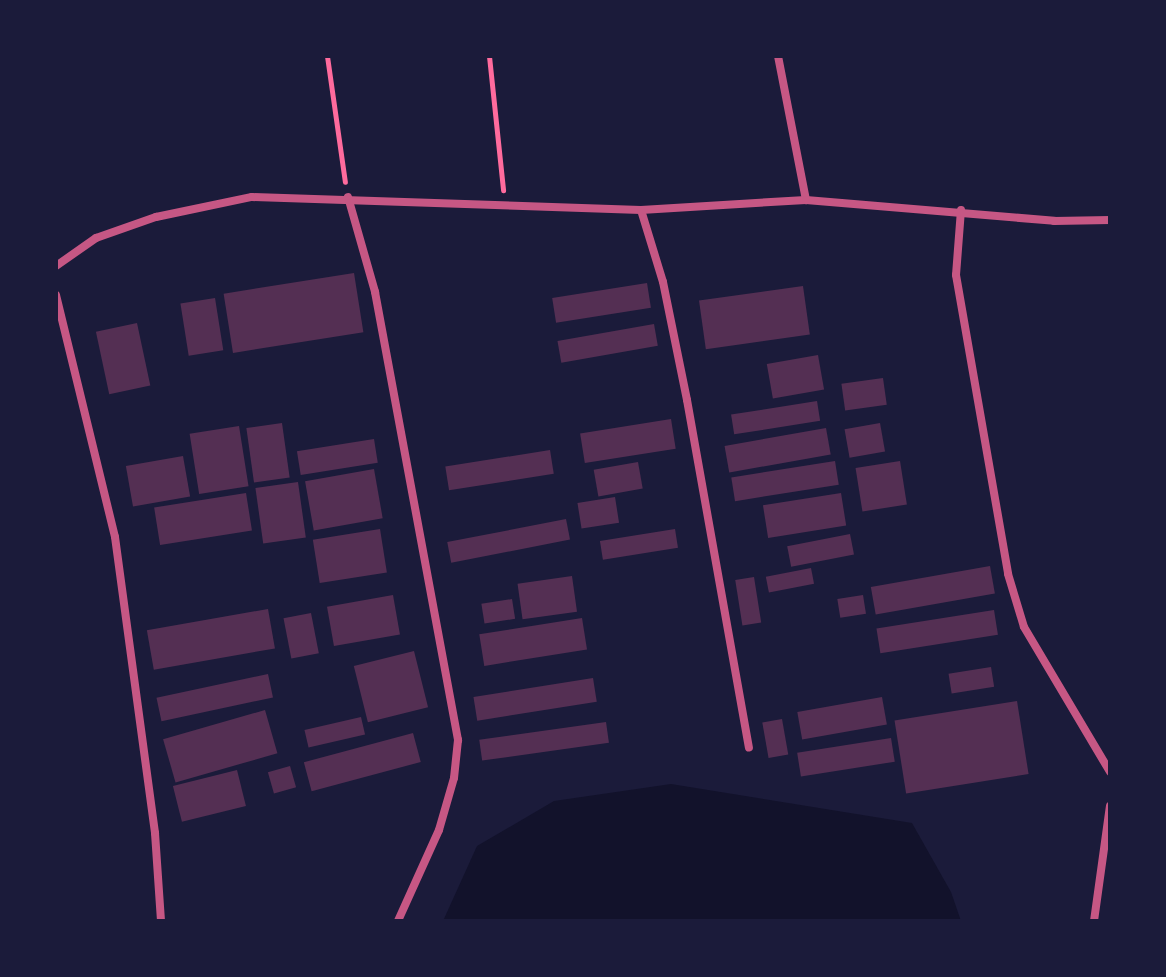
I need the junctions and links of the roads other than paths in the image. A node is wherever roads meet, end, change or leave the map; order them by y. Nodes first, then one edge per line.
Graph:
1 (778, 56) edge
2 (348, 197) junction
3 (806, 200) junction
4 (641, 210) junction
5 (961, 210) junction
6 (1110, 220) edge
7 (56, 266) edge
8 (56, 295) edge
9 (749, 748) dead end
10 (1110, 772) edge
11 (1110, 806) edge
12 (161, 921) edge
13 (398, 921) edge
14 (1094, 921) edge

1 - 3 street
2 - 4 street
2 - 7 street
2 - 13 street
3 - 4 street
3 - 5 street
4 - 9 street
5 - 6 street
5 - 10 street
8 - 12 street
11 - 14 street

